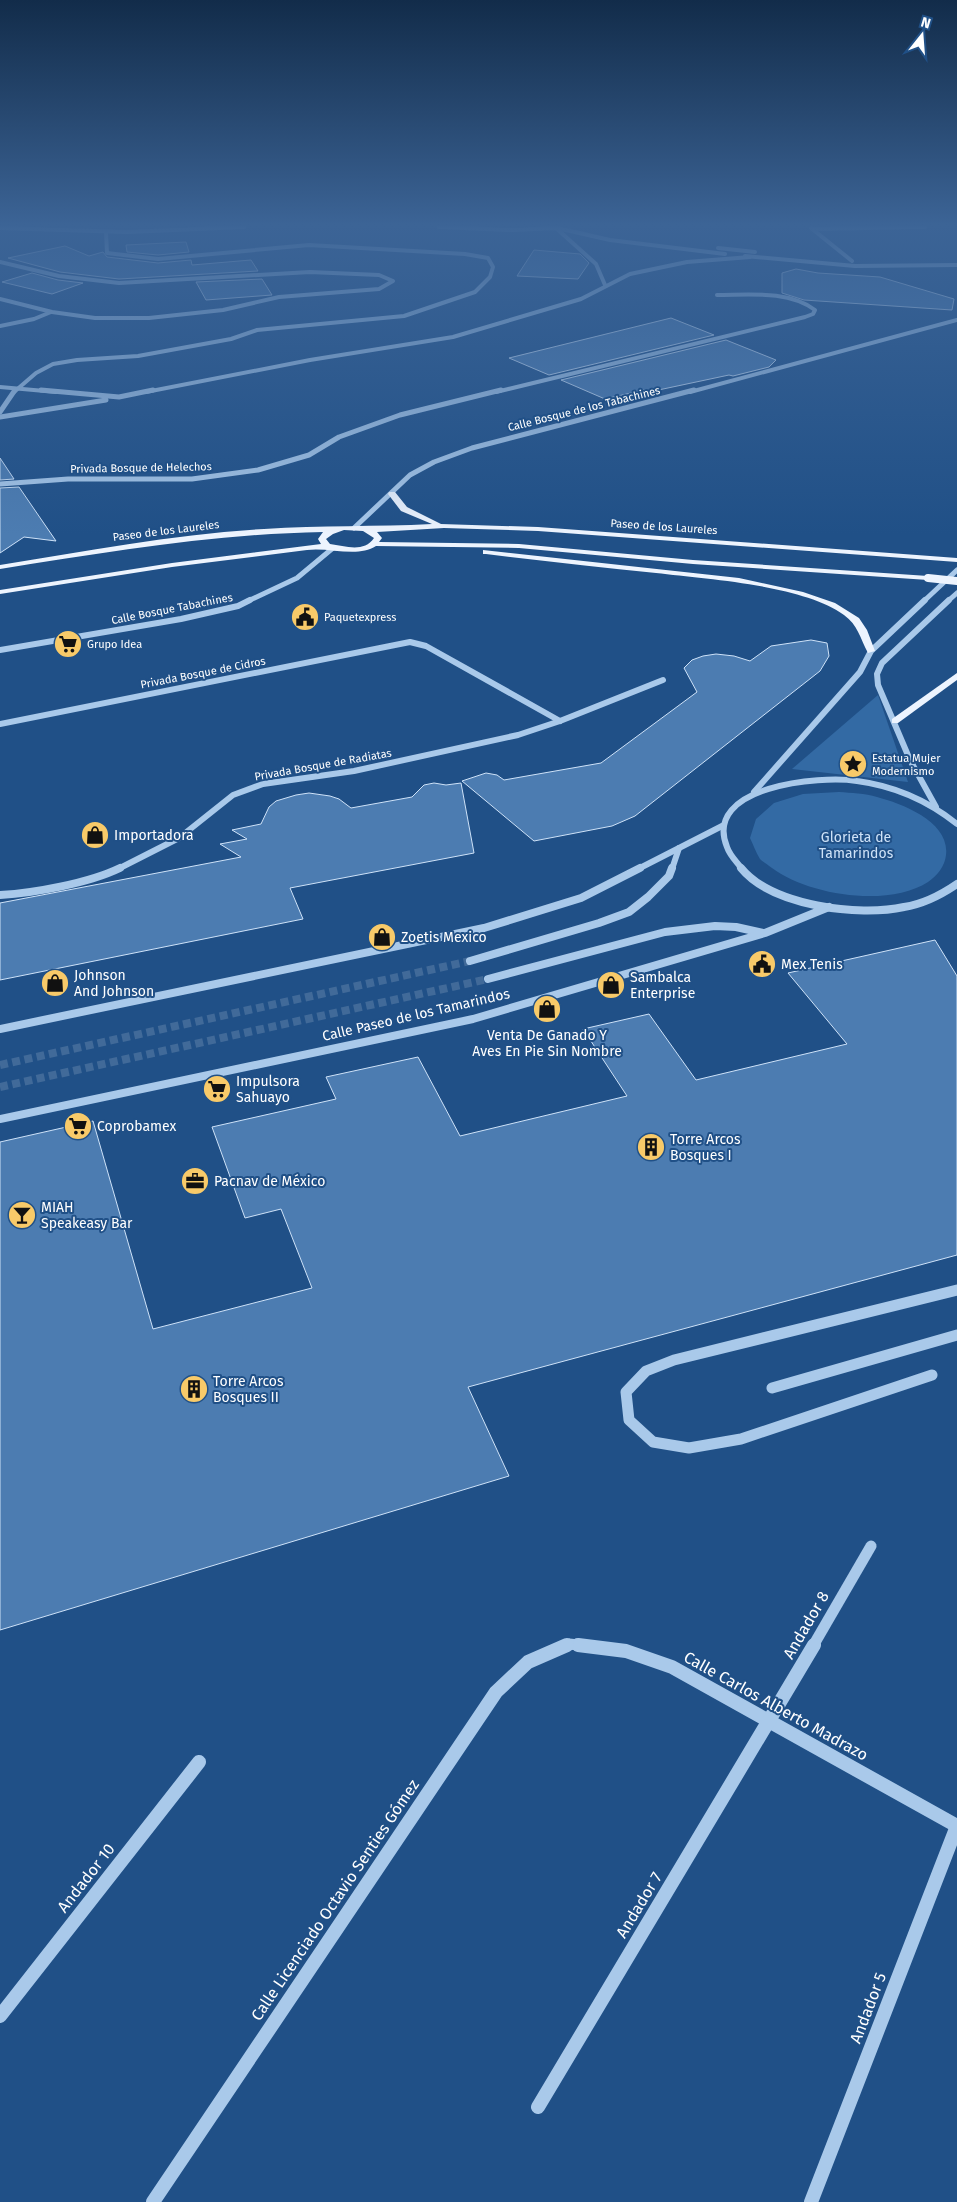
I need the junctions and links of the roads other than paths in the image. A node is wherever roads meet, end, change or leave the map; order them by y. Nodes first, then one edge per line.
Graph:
1 (260, 330) edge
2 (480, 330) edge
3 (758, 330) edge
4 (921, 330) edge
5 (0, 387) edge
6 (16, 389) junction
7 (119, 397) junction
8 (0, 412) edge
9 (0, 416) edge
10 (0, 484) edge
11 (392, 494) junction
12 (444, 526) junction
13 (354, 528) junction
14 (336, 530) junction
15 (369, 530) junction
16 (374, 544) junction
17 (436, 544) junction
18 (330, 547) junction
19 (957, 560) edge
20 (0, 567) edge
21 (957, 570) edge
22 (957, 581) edge
23 (0, 592) edge
24 (957, 593) edge
25 (0, 650) edge
26 (871, 651) junction
27 (957, 676) edge
28 (663, 680) dead end
29 (560, 721) junction
30 (895, 721) junction
31 (0, 724) edge
32 (754, 793) junction
33 (936, 807) junction
34 (957, 824) edge
35 (724, 825) junction
36 (679, 848) junction
37 (957, 885) edge
38 (0, 895) edge
39 (829, 907) junction
40 (765, 933) junction
41 (470, 961) tunnel mouth
42 (488, 979) tunnel mouth
43 (0, 1029) edge
44 (0, 1119) edge
45 (957, 1290) edge
46 (957, 1335) edge
47 (932, 1375) dead end
48 (772, 1388) dead end
49 (871, 1546) dead end
50 (569, 1644) joint
51 (769, 1722) junction
52 (199, 1762) dead end
53 (957, 1826) edge
54 (0, 2016) edge
55 (538, 2106) dead end
56 (153, 2202) edge
57 (811, 2202) edge

1 - 6 street
2 - 7 street
3 - 10 street, Privada Bosque de Helechos
4 - 11 street, Calle Bosque de los Tabachines
5 - 6 street
6 - 7 street
6 - 8 street
7 - 9 street
11 - 12 main road
11 - 13 street, Calle Bosque de los Tabachines
12 - 15 main road, Paseo de los Laureles
12 - 19 main road, Paseo de los Laureles
13 - 14 main road, Paseo de los Laureles
13 - 15 main road, Paseo de los Laureles
14 - 18 main road
14 - 20 main road, Paseo de los Laureles
15 - 16 main road
16 - 17 main road
16 - 18 main road
17 - 22 main road, bridge
17 - 26 main road
18 - 23 main road
18 - 25 street, Calle Bosque Tabachines
21 - 26 street
24 - 30 street
26 - 32 street
27 - 30 main road
28 - 29 street, Privada Bosque de Radiatas
29 - 31 street, Privada Bosque de Cidros
29 - 38 street, Privada Bosque de Radiatas
30 - 33 street
32 - 33 street
32 - 35 street
33 - 34 street
35 - 36 street
35 - 39 street
36 - 41 street
36 - 43 street
37 - 39 street
39 - 40 street, Calle Paseo de los Tamarindos
40 - 42 street
40 - 44 street, Calle Paseo de los Tamarindos
45 - 47 street
46 - 48 street
49 - 51 street, Andador 8
50 - 51 street, Calle Carlos Alberto Madrazo
50 - 56 street, Calle Licenciado Octavio Senties Gómez
51 - 53 street, Calle Carlos Alberto Madrazo
51 - 55 street, Andador 7
52 - 54 street, Andador 10
53 - 57 street, Andador 5

